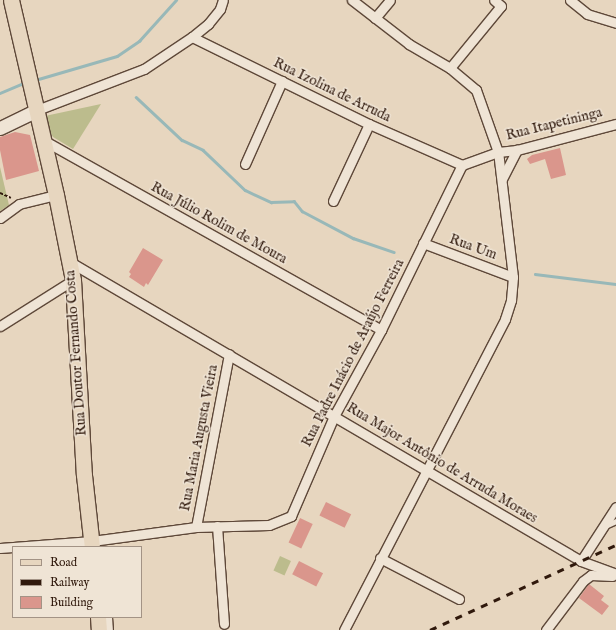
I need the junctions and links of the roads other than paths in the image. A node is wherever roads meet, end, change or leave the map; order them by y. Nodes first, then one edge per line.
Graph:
1 (11, 0) edge
2 (223, 0) edge
3 (352, 0) edge
4 (390, 0) edge
5 (570, 0) edge
6 (498, 3) edge
7 (375, 18) junction
8 (616, 23) edge
9 (192, 37) junction
10 (450, 68) junction
11 (282, 81) junction
12 (37, 110) junction
13 (369, 124) junction
14 (616, 124) edge
15 (0, 128) edge
16 (43, 140) junction
17 (517, 150) junction
18 (498, 152) junction
19 (245, 164) dead end
20 (462, 165) junction
21 (502, 179) junction
22 (56, 195) junction
23 (333, 201) dead end
24 (0, 218) edge
25 (423, 243) junction
26 (70, 262) junction
27 (513, 277) junction
28 (73, 280) junction
29 (0, 326) edge
30 (381, 330) junction
31 (229, 354) junction
32 (334, 416) junction
33 (426, 471) junction
34 (616, 507) edge
35 (616, 521) edge
36 (218, 526) junction
37 (196, 527) junction
38 (604, 527) junction
39 (92, 544) edge
40 (46, 546) edge
41 (12, 547) edge
42 (0, 548) edge
43 (380, 558) junction
44 (581, 561) junction
45 (616, 575) edge
46 (582, 581) junction
47 (459, 600) dead end
48 (98, 618) edge
49 (107, 618) edge
50 (224, 624) dead end
51 (99, 630) edge
52 (108, 630) edge
53 (344, 630) edge
54 (546, 630) edge

1 - 12 main road, Rua Doutor Fernando Costa
2 - 9 street
3 - 7 street
4 - 7 street
5 - 8 street
6 - 10 street
7 - 10 street
9 - 11 street, Rua Izolina de Arruda
9 - 12 street
10 - 18 street
11 - 13 street, Rua Izolina de Arruda
11 - 19 street
12 - 15 main road
12 - 16 main road, Rua Doutor Fernando Costa
13 - 20 street, Rua Izolina de Arruda
13 - 23 street
14 - 17 street, Rua Itapetininga
16 - 22 main road, Rua Doutor Fernando Costa
16 - 30 street, Rua Júlio Rolim de Moura
17 - 18 street, Rua Itapetininga
17 - 21 street
18 - 20 street
18 - 21 street
20 - 25 street, Rua Padre Inácio de Araújo Ferreira
21 - 27 street
22 - 24 street
22 - 26 main road, Rua Doutor Fernando Costa
25 - 27 street, Rua Um
25 - 30 street, Rua Padre Inácio de Araújo Ferreira
26 - 28 main road, Rua Doutor Fernando Costa
26 - 31 street, Rua Major Antônio de Arruda Moraes
27 - 33 street
28 - 29 street
28 - 39 main road, Rua Doutor Fernando Costa
30 - 32 street, Rua Padre Inácio de Araújo Ferreira
31 - 32 street, Rua Major Antônio de Arruda Moraes
31 - 37 street, Rua Maria Augusta Vieira
32 - 33 street, Rua Major Antônio de Arruda Moraes
32 - 36 street, Rua Padre Inácio de Araújo Ferreira
33 - 43 street
33 - 44 street, Rua Major Antônio de Arruda Moraes
34 - 38 street
35 - 38 lane
36 - 37 street, Rua Padre Inácio de Araújo Ferreira
36 - 50 street
37 - 39 street, Rua Padre Inácio de Araújo Ferreira
38 - 44 street
39 - 40 street, Rua Padre Inácio de Araújo Ferreira
41 - 42 street, Rua Padre Inácio de Araújo Ferreira
43 - 47 street
43 - 53 street
44 - 45 street, Rua Major Antônio de Arruda Moraes
44 - 46 street
45 - 46 street
46 - 54 street
48 - 51 main road
49 - 52 street

